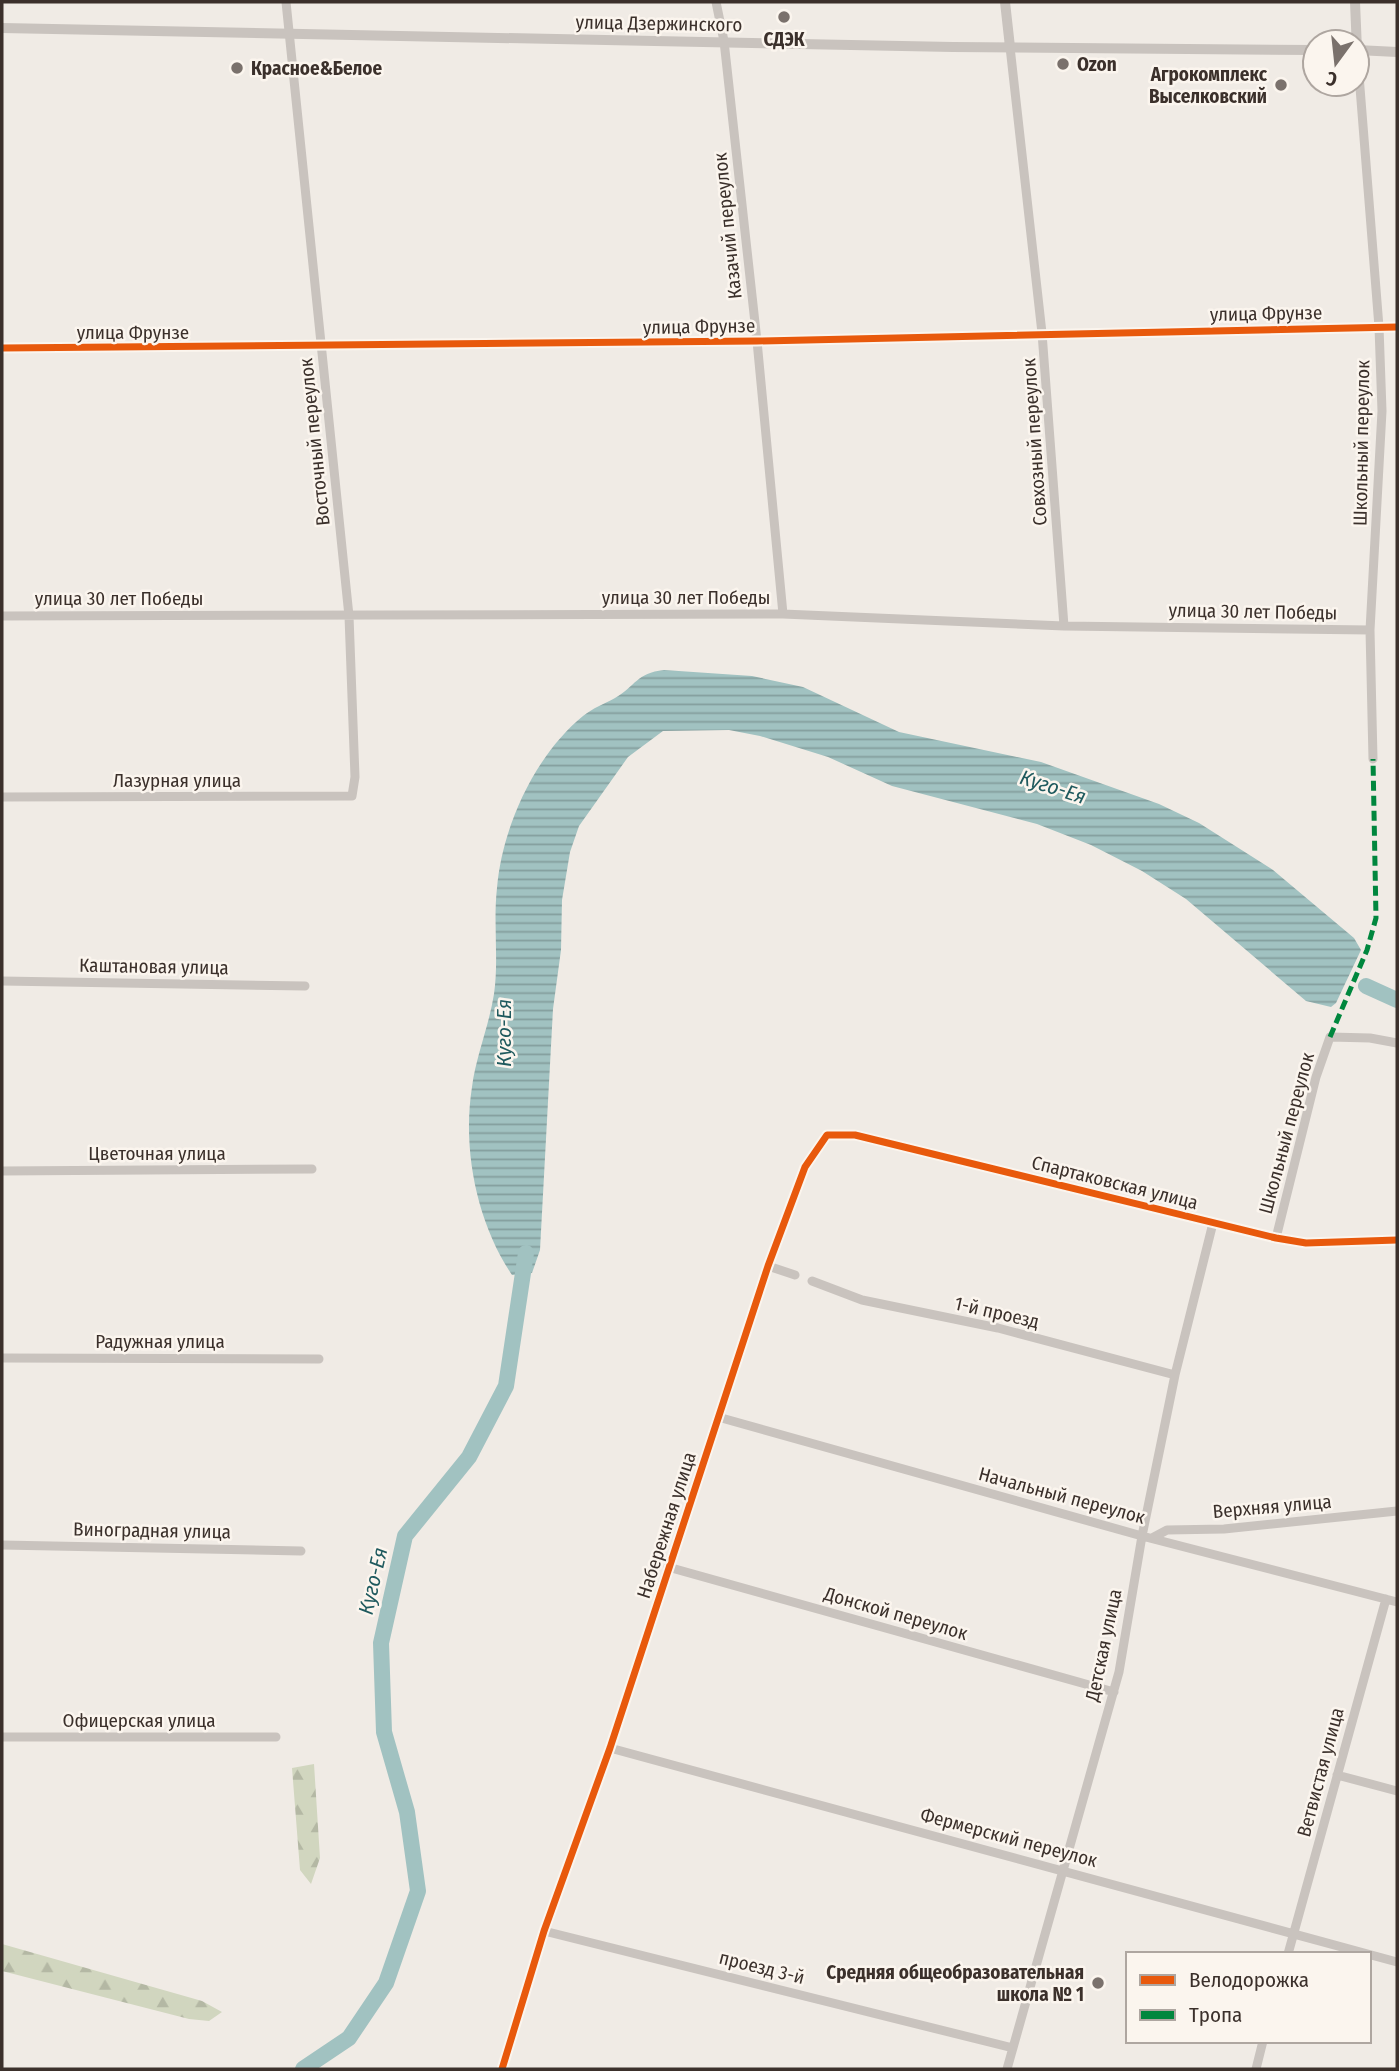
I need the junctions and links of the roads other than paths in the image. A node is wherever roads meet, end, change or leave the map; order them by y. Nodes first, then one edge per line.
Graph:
1 (286, 2) edge
2 (716, 2) edge
3 (1005, 2) edge
4 (1356, 2) edge
5 (1357, 28) edge
6 (2, 29) edge
7 (289, 35) junction
8 (724, 41) junction
9 (1010, 47) junction
10 (1301, 50) edge
11 (1371, 51) edge
12 (1397, 52) edge
13 (1361, 98) edge
14 (1379, 327) junction
15 (1397, 327) edge
16 (1042, 332) junction
17 (757, 341) junction
18 (2, 348) edge
19 (322, 348) junction
20 (783, 614) junction
21 (2, 616) edge
22 (349, 616) junction
23 (1064, 626) junction
24 (1370, 630) junction
25 (1373, 759) dead end
26 (352, 796) joint
27 (2, 797) edge
28 (2, 981) edge
29 (305, 986) dead end
30 (1397, 1043) edge
31 (827, 1135) joint
32 (312, 1169) dead end
33 (2, 1171) edge
34 (1213, 1223) junction
35 (1276, 1238) junction
36 (1397, 1240) edge
37 (768, 1266) junction
38 (794, 1275) dead end
39 (812, 1281) dead end
40 (2, 1358) edge
41 (319, 1359) dead end
42 (1175, 1375) junction
43 (718, 1417) junction
44 (1397, 1511) edge
45 (1147, 1537) junction
46 (2, 1545) edge
47 (301, 1551) dead end
48 (668, 1567) junction
49 (1386, 1599) junction
50 (1397, 1602) edge
51 (1114, 1692) junction
52 (2, 1737) edge
53 (276, 1737) dead end
54 (610, 1748) junction
55 (1337, 1774) junction
56 (1397, 1791) edge
57 (1062, 1870) junction
58 (544, 1931) junction
59 (1294, 1932) junction
60 (1289, 1952) edge
61 (1363, 1952) edge
62 (1371, 1954) edge
63 (1397, 1962) edge
64 (1263, 2043) edge
65 (1013, 2048) junction
66 (502, 2069) edge
67 (1007, 2069) edge
68 (1256, 2069) edge

1 - 7 street, Восточный переулок
2 - 8 street, Казачий переулок
3 - 9 street, Совхозный переулок
4 - 5 street, Школьный переулок
6 - 7 street, улица Дзержинского
7 - 8 street, улица Дзержинского
7 - 19 street, Восточный переулок
8 - 9 street, улица Дзержинского
8 - 17 street, Казачий переулок
9 - 10 street, улица Дзержинского
9 - 16 street, Совхозный переулок
11 - 12 street
13 - 14 street, Школьный переулок
14 - 15 street, улица Фрунзе
14 - 16 street, улица Фрунзе
14 - 24 street, Школьный переулок
16 - 17 street, улица Фрунзе
16 - 23 street, Совхозный переулок
17 - 19 street, улица Фрунзе
17 - 20 street, Казачий переулок
18 - 19 street, улица Фрунзе
19 - 22 street, Восточный переулок
20 - 22 street, улица 30 лет Победы
20 - 23 street, улица 30 лет Победы
21 - 22 street, улица 30 лет Победы
22 - 26 street, Восточный переулок
23 - 24 street, улица 30 лет Победы
24 - 25 street, Школьный переулок
26 - 27 street, Лазурная улица
28 - 29 street, Каштановая улица
30 - 35 street, Школьный переулок
31 - 34 street, Спартаковская улица
31 - 37 street, Набережная улица
32 - 33 street, Цветочная улица
34 - 35 street, Спартаковская улица
34 - 42 street, Детская улица
35 - 36 street, Спартаковская улица
37 - 38 street
37 - 43 street, Набережная улица
39 - 42 street, 1-й проезд
40 - 41 street, Радужная улица
42 - 45 street, Детская улица
43 - 45 street, Начальный переулок
43 - 48 street, Набережная улица
44 - 45 street, Верхняя улица
45 - 49 street, Начальный переулок
45 - 51 street, Детская улица
46 - 47 street, Виноградная улица
48 - 51 street, Донской переулок
48 - 54 street, Набережная улица
49 - 50 street, Начальный переулок
49 - 55 street, Ветвистая улица
51 - 57 street, Детская улица
52 - 53 street, Офицерская улица
54 - 57 street, Фермерский переулок
54 - 58 street, Набережная улица
55 - 56 street
55 - 59 street, Ветвистая улица
57 - 59 street, Фермерский переулок
57 - 65 street, Детская улица
58 - 65 street, проезд 3-й
58 - 66 street, Набережная улица
59 - 60 street, Ветвистая улица
59 - 61 street, Фермерский переулок
62 - 63 street, Фермерский переулок
64 - 68 street
65 - 67 street, Детская улица

